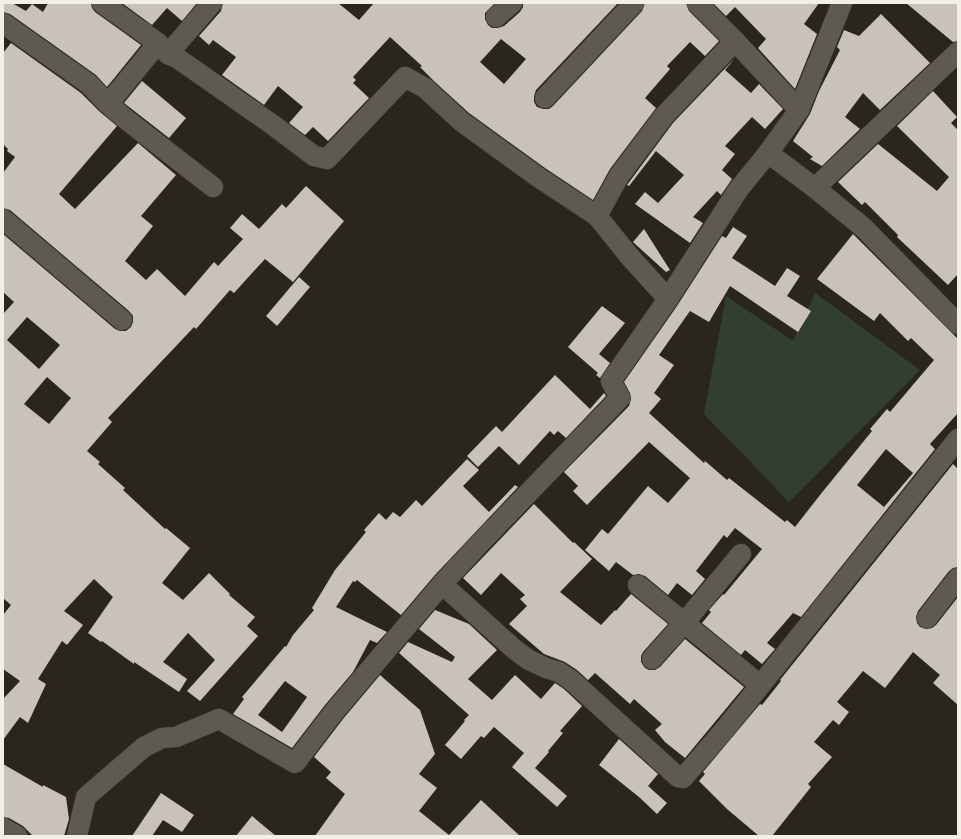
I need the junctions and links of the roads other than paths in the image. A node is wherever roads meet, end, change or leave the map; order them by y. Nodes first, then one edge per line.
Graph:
1 (102, 3) edge
2 (212, 3) edge
3 (512, 3) edge
4 (634, 3) edge
5 (697, 3) edge
6 (842, 3) edge
7 (496, 17) dead end
8 (3, 23) edge
9 (735, 41) junction
10 (163, 49) junction
11 (958, 52) edge
12 (545, 98) dead end
13 (108, 104) junction
14 (799, 110) junction
15 (768, 153) junction
16 (213, 186) dead end
17 (815, 188) junction
18 (597, 216) junction
19 (3, 219) edge
20 (668, 299) junction
21 (122, 320) dead end
22 (958, 324) edge
23 (958, 439) edge
24 (741, 554) dead end
25 (958, 578) edge
26 (442, 584) junction
27 (638, 585) dead end
28 (926, 618) dead end
29 (684, 623) junction
30 (652, 659) dead end
31 (760, 685) junction
32 (3, 828) edge
33 (17, 836) edge
34 (77, 836) edge

1 - 10 street
2 - 10 street
3 - 7 street
4 - 12 street
5 - 9 street
6 - 14 street
8 - 13 street
9 - 14 street
9 - 18 street
10 - 13 street
10 - 18 street
11 - 17 street
13 - 16 street
14 - 15 street
15 - 17 street
15 - 20 street
17 - 22 street
18 - 20 street
19 - 21 street
20 - 26 street
23 - 31 street
24 - 29 street
25 - 28 street
26 - 31 street
26 - 34 street
27 - 29 street
29 - 30 street
29 - 31 street
32 - 33 street

